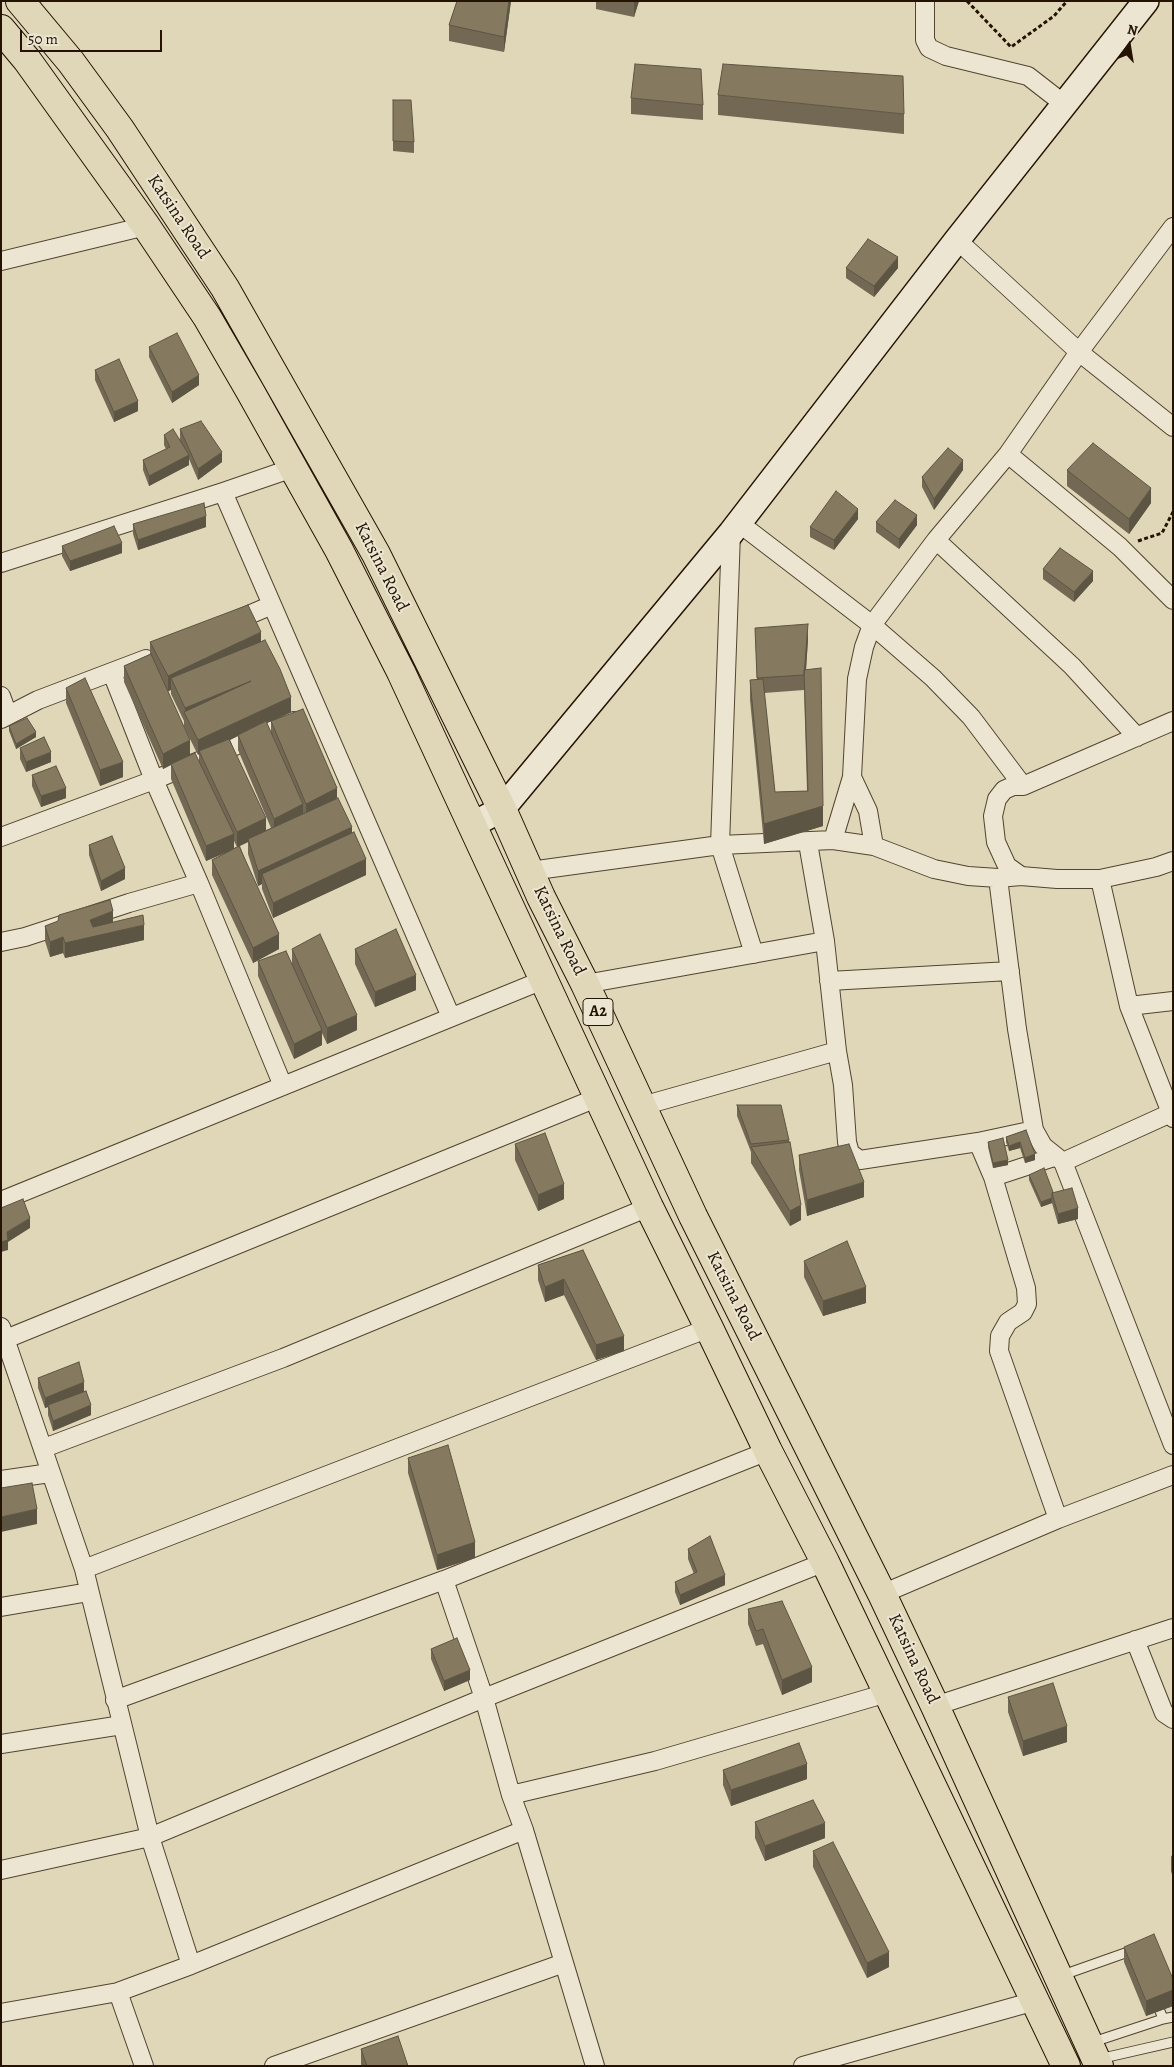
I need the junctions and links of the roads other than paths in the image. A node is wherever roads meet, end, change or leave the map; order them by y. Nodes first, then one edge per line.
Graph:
1 (20, 1) edge
2 (925, 1) edge
3 (1146, 1) edge
4 (1, 29) edge
5 (1064, 104) junction
6 (146, 226) junction
7 (1173, 227) edge
8 (957, 240) junction
9 (1, 261) edge
10 (1079, 352) junction
11 (1173, 427) edge
12 (1008, 454) junction
13 (293, 468) junction
14 (223, 492) junction
15 (735, 528) junction
16 (936, 540) junction
17 (1, 563) edge
18 (1173, 600) edge
19 (272, 605) junction
20 (872, 624) junction
21 (211, 632) edge
22 (158, 654) edge
23 (112, 674) junction
24 (1, 696) edge
25 (318, 710) junction
26 (5, 717) edge
27 (1173, 722) edge
28 (1137, 737) junction
29 (852, 777) junction
30 (154, 780) junction
31 (1023, 786) junction
32 (502, 809) junction
33 (472, 825) junction
34 (1, 837) edge
35 (833, 840) junction
36 (808, 843) junction
37 (720, 846) junction
38 (874, 846) junction
39 (1173, 861) edge
40 (530, 871) junction
41 (1021, 876) junction
42 (998, 878) junction
43 (1100, 879) junction
44 (199, 883) junction
45 (825, 941) junction
46 (1, 942) edge
47 (754, 954) junction
48 (1010, 971) junction
49 (543, 980) junction
50 (829, 981) junction
51 (585, 984) junction
52 (1173, 1002) edge
53 (1129, 1006) junction
54 (451, 1017) junction
55 (837, 1051) junction
56 (283, 1086) junction
57 (599, 1097) junction
58 (642, 1106) junction
59 (1172, 1114) edge
60 (1034, 1130) junction
61 (978, 1142) junction
62 (1059, 1160) junction
63 (992, 1177) junction
64 (1, 1200) edge
65 (649, 1207) junction
66 (710, 1328) junction
67 (3, 1336) edge
68 (1173, 1445) edge
69 (44, 1448) junction
70 (768, 1451) junction
71 (50, 1473) junction
72 (1173, 1475) edge
73 (1, 1480) edge
74 (1058, 1518) junction
75 (825, 1562) junction
76 (84, 1570) junction
77 (444, 1580) junction
78 (89, 1592) junction
79 (882, 1594) junction
80 (1, 1607) edge
81 (1173, 1628) edge
82 (1135, 1640) junction
83 (887, 1693) junction
84 (484, 1698) junction
85 (115, 1700) junction
86 (936, 1706) junction
87 (1173, 1719) edge
88 (122, 1725) junction
89 (1, 1744) edge
90 (511, 1795) junction
91 (524, 1830) junction
92 (150, 1837) junction
93 (1, 1870) edge
94 (1138, 1956) edge
95 (564, 1962) junction
96 (191, 1965) junction
97 (1058, 1977) junction
98 (118, 1992) junction
99 (1035, 2001) junction
100 (1, 2013) edge
101 (1173, 2018) edge
102 (1173, 2042) edge
103 (1095, 2056) edge
104 (144, 2066) edge
105 (274, 2066) edge
106 (595, 2066) edge
107 (803, 2066) edge
108 (1066, 2066) edge

1 - 32 highway, Katsina Road / A2
2 - 5 street
3 - 5 main road
4 - 6 highway, A2
5 - 8 main road
6 - 9 street
6 - 13 highway, A2
7 - 10 street
8 - 10 street
8 - 15 main road
10 - 11 street
10 - 12 street
12 - 16 street
12 - 18 street
13 - 14 street
13 - 33 highway, A2
14 - 17 street
14 - 19 street
15 - 20 street
15 - 32 main road
15 - 37 street
16 - 20 street
16 - 28 street
19 - 21 street
19 - 25 street
20 - 29 street
20 - 31 street
22 - 23 street
23 - 26 street
23 - 30 street
24 - 26 street
25 - 30 street
25 - 54 street
27 - 28 street
28 - 31 street
29 - 35 street
29 - 38 street
30 - 34 street
30 - 44 street
31 - 41 street
32 - 33 main road
32 - 40 highway, Katsina Road / A2
33 - 49 highway, A2
35 - 36 street
35 - 38 street
36 - 37 street
36 - 45 street
37 - 40 street
37 - 47 street
38 - 42 street
39 - 43 street
40 - 51 highway, Katsina Road / A2
41 - 42 street
41 - 43 street
42 - 48 street
43 - 53 street
44 - 46 street
44 - 56 street
45 - 47 street
45 - 50 street
47 - 51 street
48 - 50 street
48 - 60 street
49 - 54 street
49 - 57 highway, A2
50 - 55 street
51 - 58 highway, Katsina Road / A2
52 - 53 street
53 - 59 street
54 - 56 street
55 - 58 street
55 - 61 street
56 - 64 street
57 - 65 highway, A2
57 - 67 street
58 - 79 highway, Katsina Road / A2
59 - 62 street
60 - 61 street
60 - 62 street
61 - 63 street
62 - 63 street
62 - 68 street
63 - 74 street
65 - 66 highway, A2
65 - 69 street
66 - 70 highway, A2
66 - 76 street
67 - 69 street
69 - 71 street
70 - 75 highway, A2
70 - 77 street
71 - 73 street
71 - 76 street
72 - 74 street
74 - 79 street
75 - 83 highway, A2
75 - 84 street
76 - 78 street
77 - 84 street
77 - 85 street
78 - 80 street
78 - 85 street
79 - 86 highway, Katsina Road / A2
81 - 82 street
82 - 86 street
82 - 87 street
83 - 90 street
83 - 99 highway, A2
84 - 90 street
84 - 92 street
85 - 88 street
86 - 97 highway, Katsina Road / A2
88 - 89 street
88 - 92 street
90 - 91 street
91 - 95 street
91 - 96 street
92 - 93 street
92 - 96 street
94 - 97 lane
95 - 105 street
95 - 106 street
96 - 98 street
97 - 103 highway, Katsina Road / A2
98 - 100 street
98 - 104 street
99 - 107 street
99 - 108 highway, A2
101 - 103 lane
102 - 103 lane

